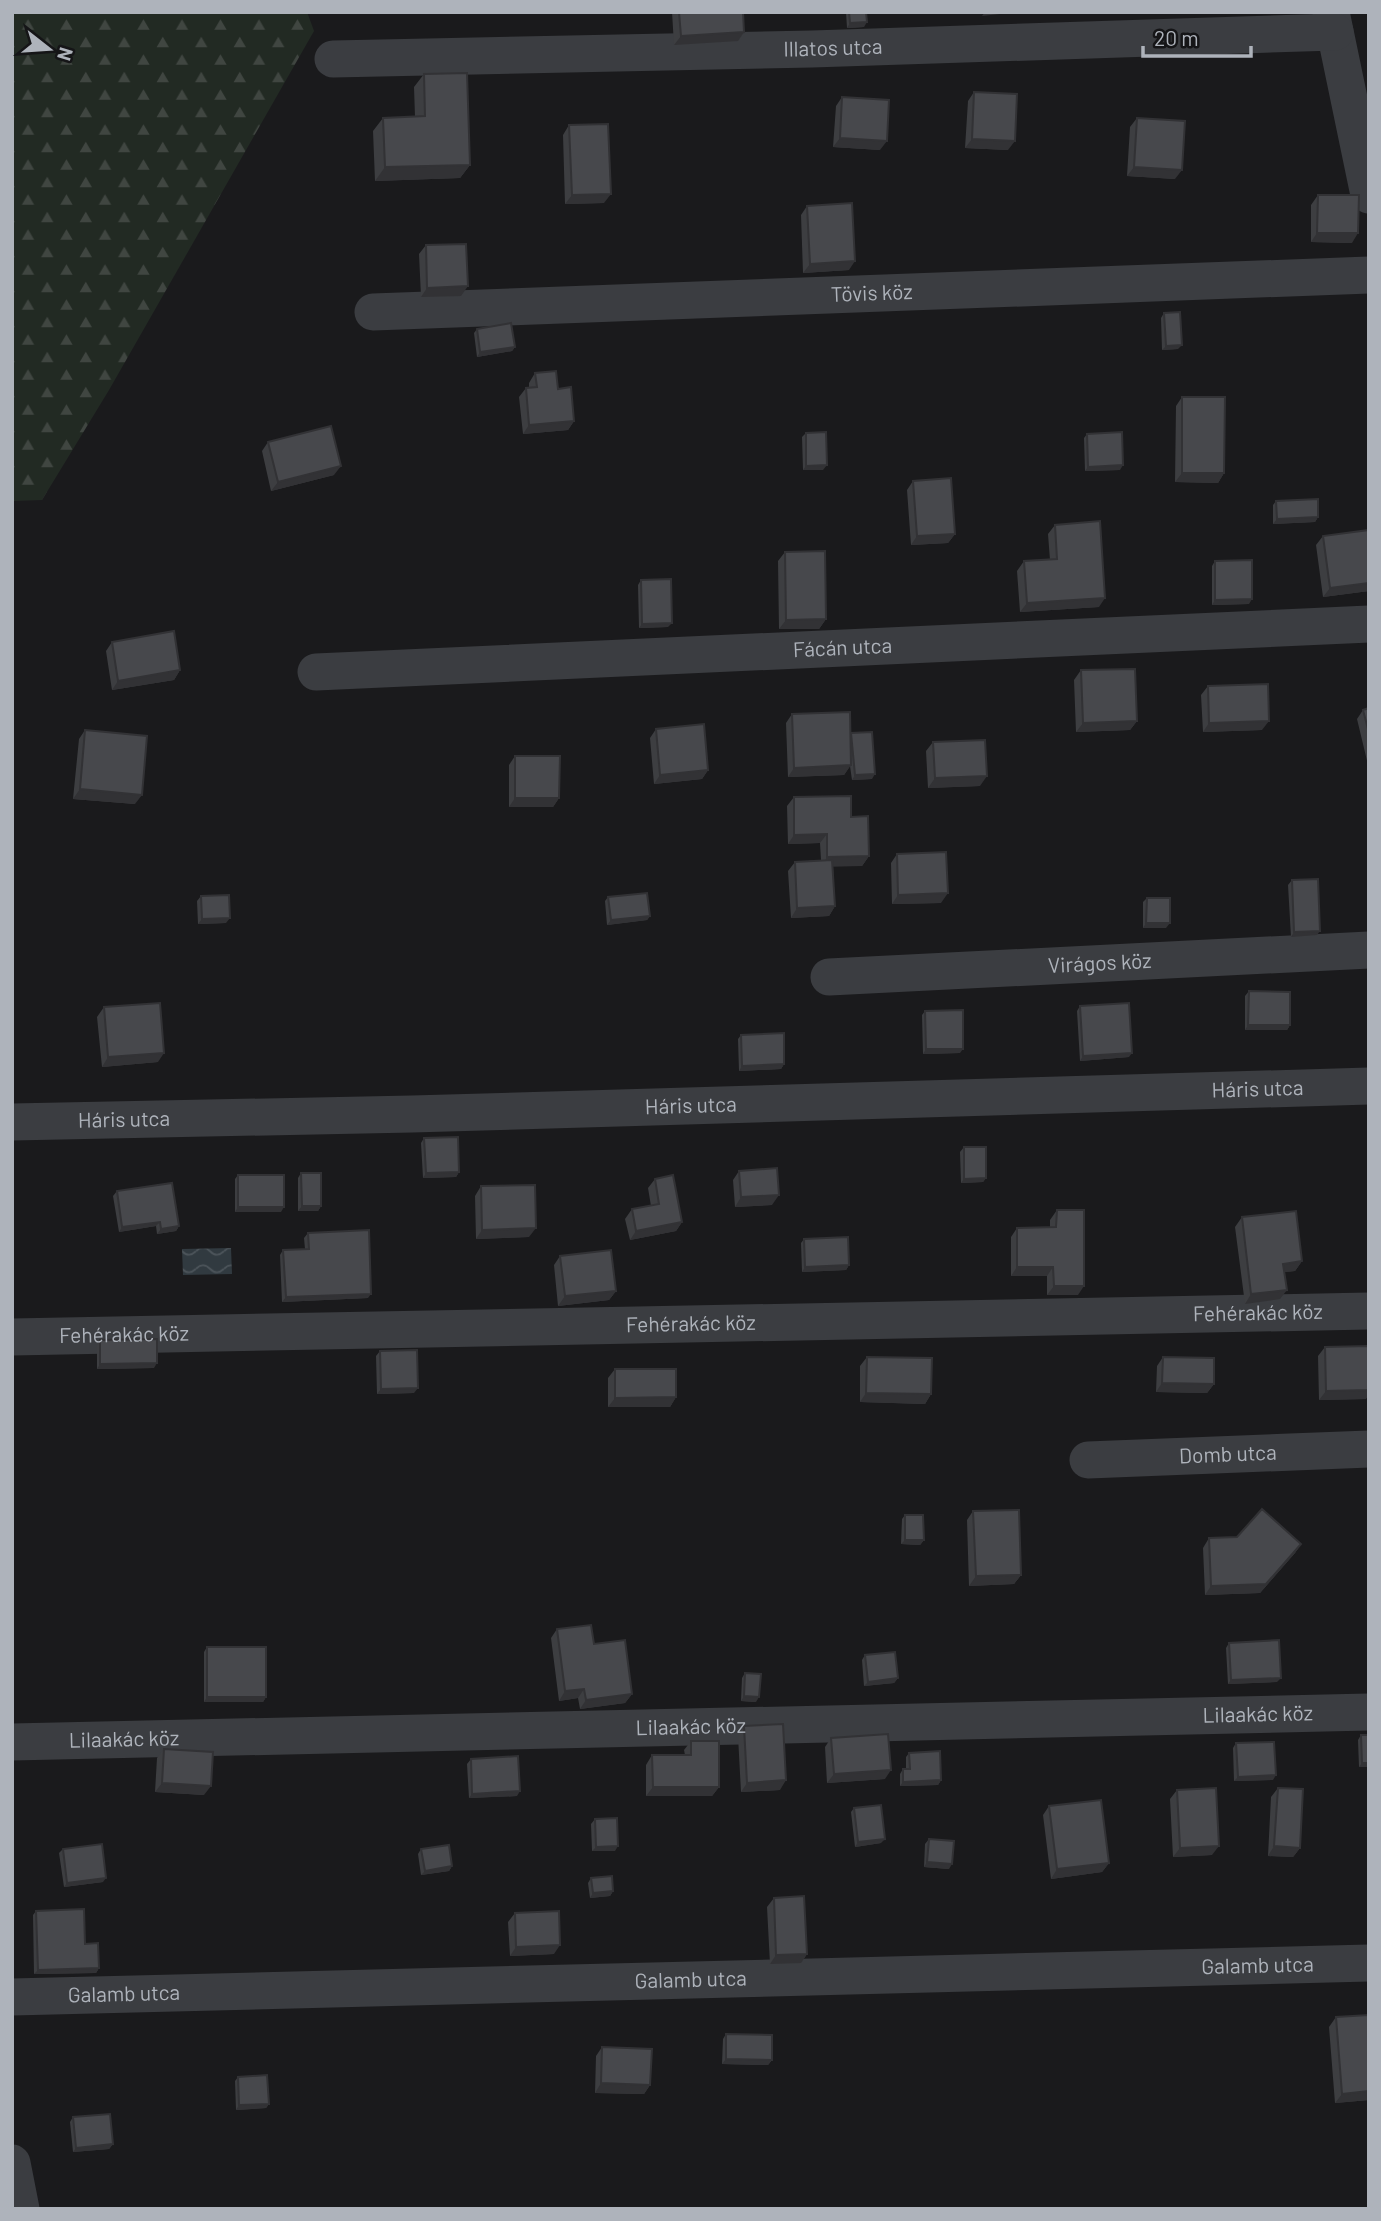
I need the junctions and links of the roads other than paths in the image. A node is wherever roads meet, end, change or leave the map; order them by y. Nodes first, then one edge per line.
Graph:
1 (1333, 22) edge
2 (333, 59) dead end
3 (1369, 195) edge
4 (1369, 275) edge
5 (373, 312) dead end
6 (1369, 625) edge
7 (316, 672) dead end
8 (1369, 950) edge
9 (829, 977) dead end
10 (1369, 1086) edge
11 (12, 1122) edge
12 (1369, 1311) edge
13 (12, 1338) edge
14 (1369, 1449) edge
15 (1088, 1460) dead end
16 (1369, 1712) edge
17 (12, 1742) edge
18 (1369, 1963) edge
19 (12, 1997) edge
20 (12, 2163) edge
21 (21, 2209) edge

1 - 2 street, Illatos utca
1 - 3 street
4 - 5 street, Tövis köz
6 - 7 street, Fácán utca
8 - 9 street, Virágos köz
10 - 11 street, Háris utca
12 - 13 street, Fehérakác köz
14 - 15 street, Domb utca
16 - 17 street, Lilaakác köz
18 - 19 street, Galamb utca
20 - 21 street

